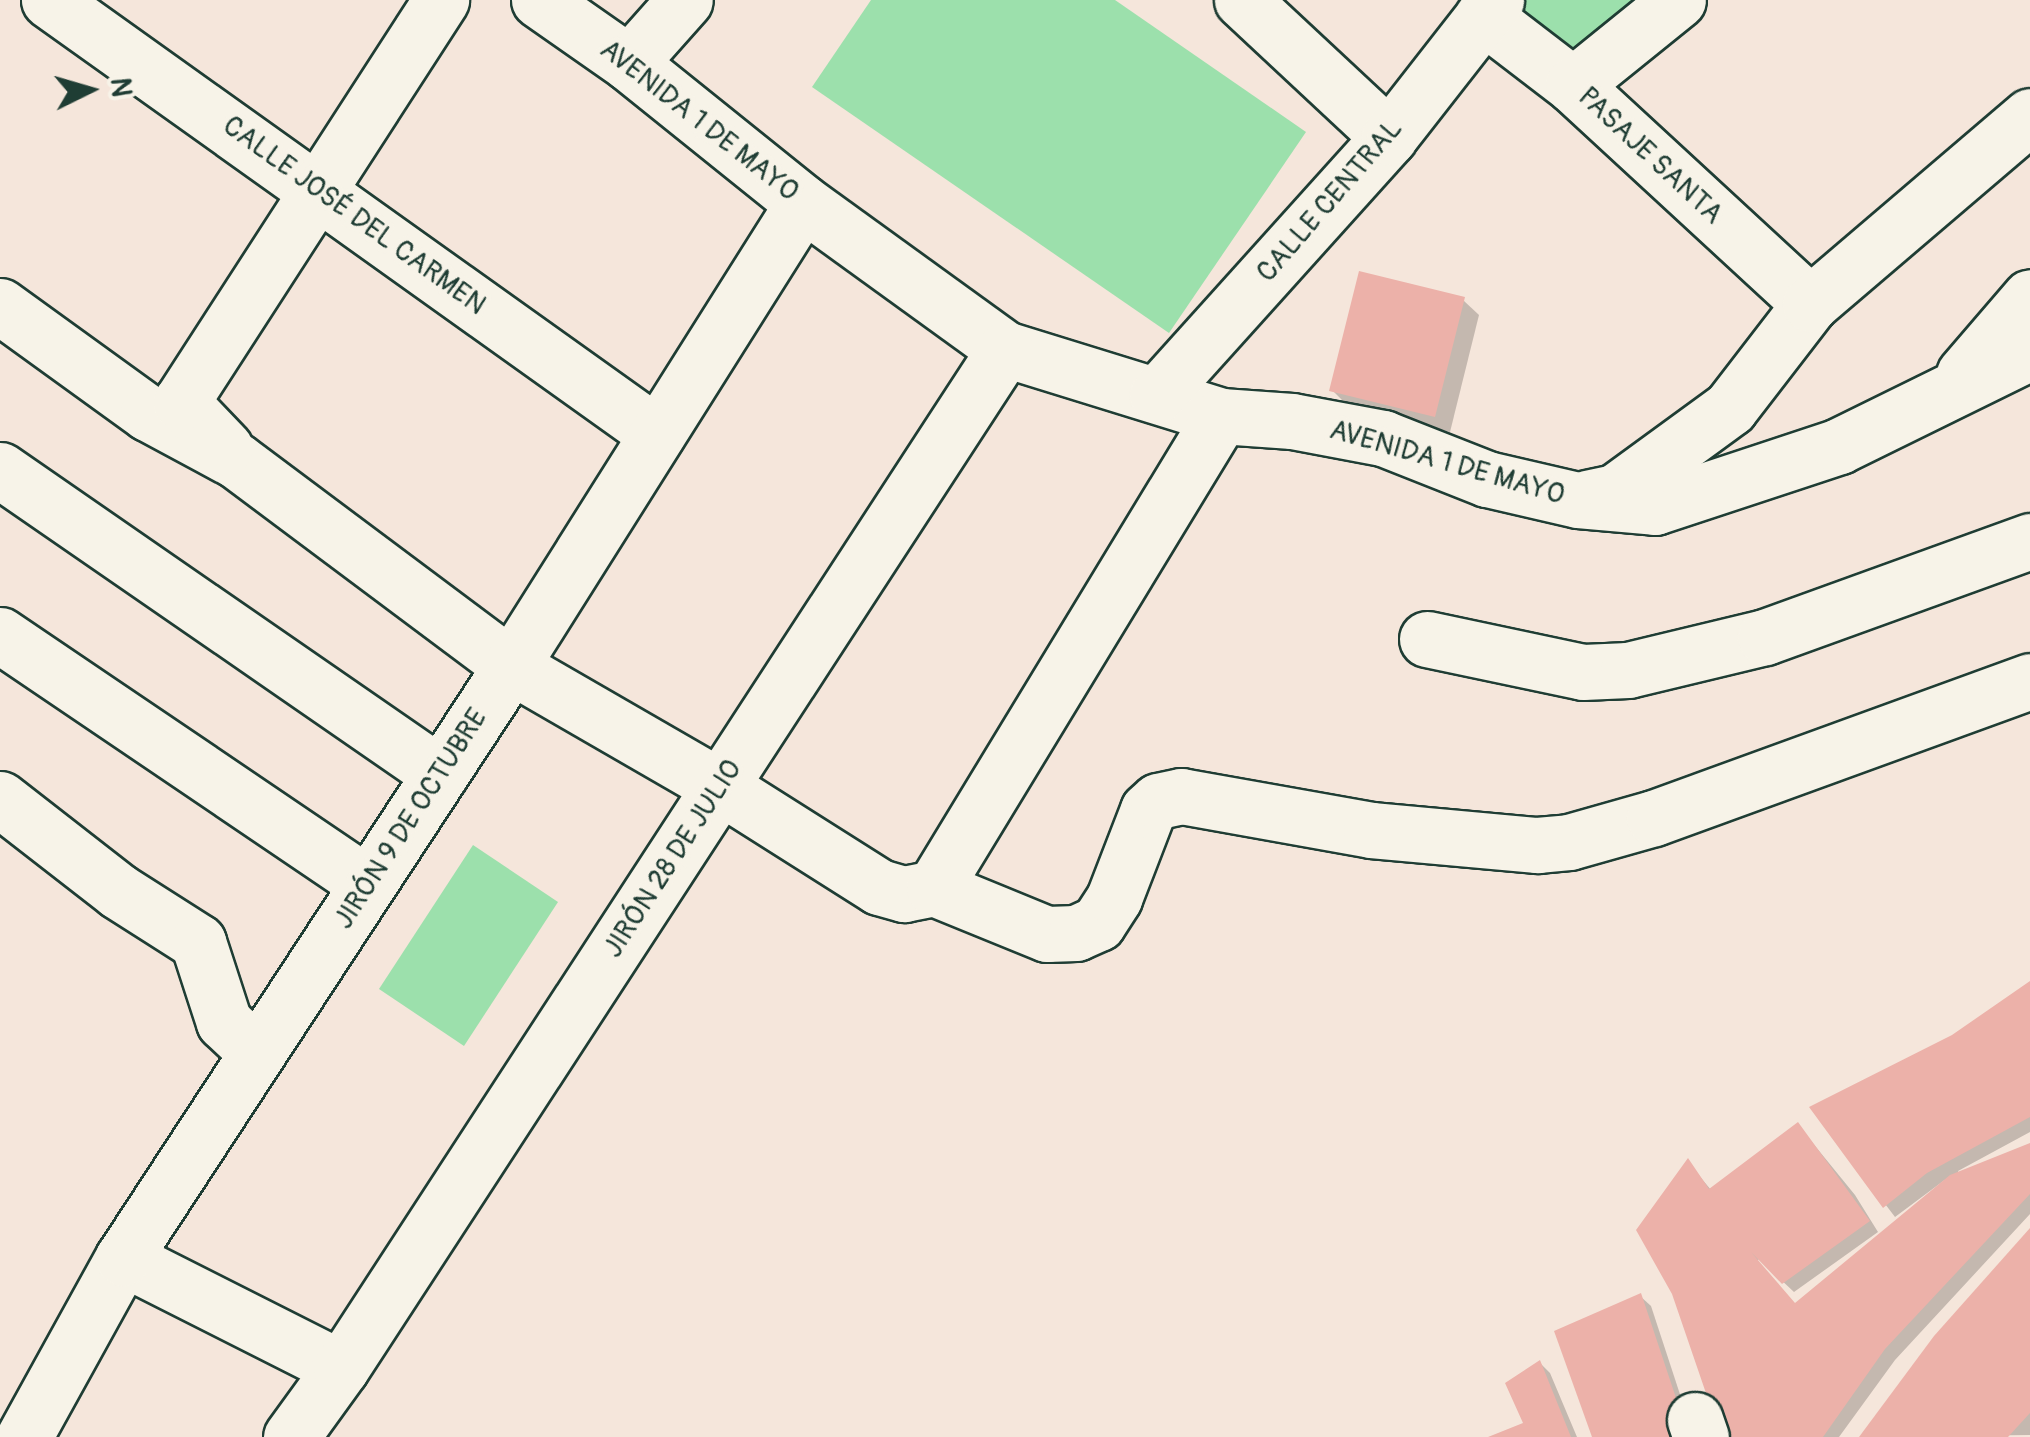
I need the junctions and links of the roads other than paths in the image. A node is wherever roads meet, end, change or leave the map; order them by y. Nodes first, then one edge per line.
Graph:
1 (50, 0) edge
2 (441, 0) edge
3 (539, 0) edge
4 (685, 0) edge
5 (1242, 0) edge
6 (1678, 0) edge
7 (1490, 8) edge
8 (629, 63) junction
9 (1573, 85) junction
10 (2030, 116) edge
11 (1389, 137) junction
12 (318, 190) junction
13 (803, 203) junction
14 (2030, 297) edge
15 (1810, 304) junction
16 (0, 306) edge
17 (1005, 349) junction
18 (2030, 352) edge
19 (1949, 392) junction
20 (1157, 395) junction
21 (1221, 416) junction
22 (658, 434) junction
23 (238, 462) junction
24 (0, 470) edge
25 (1578, 500) junction
26 (2030, 542) edge
27 (0, 635) edge
28 (1427, 640) dead end
29 (511, 666) junction
30 (2030, 681) edge
31 (440, 774) junction
32 (721, 787) junction
33 (0, 799) edge
34 (368, 884) junction
35 (934, 888) junction
36 (257, 1053) junction
37 (123, 1258) junction
38 (341, 1368) junction
39 (24, 1437) edge
40 (291, 1437) edge

1 - 12 street, CALLE JOSÉ DEL CARMEN
2 - 12 street
3 - 8 street, AVENIDA 1 DE MAYO
4 - 8 street
5 - 11 street
6 - 9 street
7 - 9 street, PASAJE SANTA
7 - 11 street, CALLE CENTRAL
8 - 13 street, AVENIDA 1 DE MAYO
9 - 15 street, PASAJE SANTA
10 - 15 street
11 - 20 street, CALLE CENTRAL
12 - 22 street, CALLE JOSÉ DEL CARMEN
12 - 23 street
13 - 17 street, AVENIDA 1 DE MAYO
13 - 22 street, JIRÓN 9 DE OCTUBRE
14 - 19 street
15 - 25 street
16 - 23 street
17 - 20 street, AVENIDA 1 DE MAYO
17 - 32 street, JIRÓN 28 DE JULIO
18 - 19 street, AVENIDA 1 DE MAYO
19 - 25 street, AVENIDA 1 DE MAYO
20 - 21 street, AVENIDA 1 DE MAYO
21 - 25 street, AVENIDA 1 DE MAYO
21 - 35 street
22 - 29 street, JIRÓN 9 DE OCTUBRE
23 - 29 street
24 - 31 street
26 - 28 street
27 - 34 street
29 - 31 street, JIRÓN 9 DE OCTUBRE
29 - 32 street
30 - 35 street
31 - 34 street, JIRÓN 9 DE OCTUBRE
32 - 35 street
32 - 38 street, JIRÓN 28 DE JULIO
33 - 36 street
34 - 36 street, JIRÓN 9 DE OCTUBRE
36 - 37 street, JIRÓN 9 DE OCTUBRE
37 - 38 street
37 - 39 street, JIRÓN 9 DE OCTUBRE
38 - 40 street, JIRÓN 28 DE JULIO

